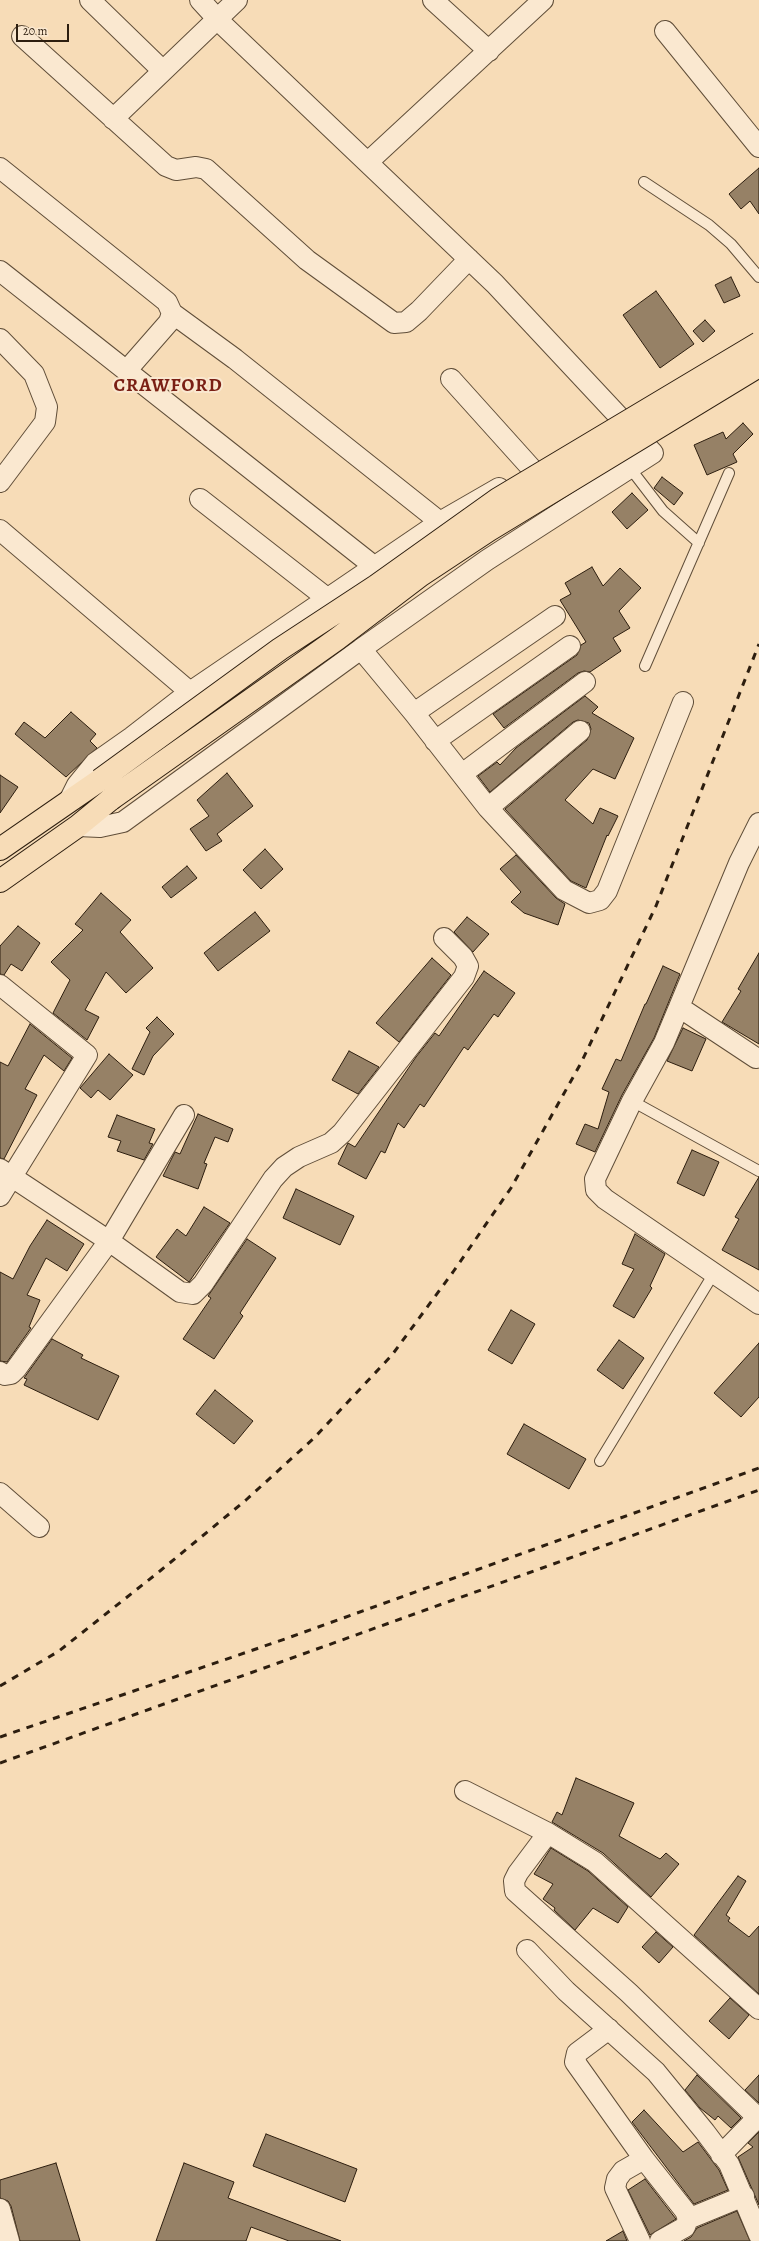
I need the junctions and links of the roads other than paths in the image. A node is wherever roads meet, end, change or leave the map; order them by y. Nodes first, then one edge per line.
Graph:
1 (90, 0) edge
2 (200, 0) edge
3 (237, 0) edge
4 (433, 0) edge
5 (543, 0) edge
6 (218, 18) junction
7 (665, 30) dead end
8 (22, 36) dead end
9 (489, 51) junction
10 (163, 71) junction
11 (113, 119) junction
12 (759, 147) edge
13 (368, 162) junction
14 (0, 168) edge
15 (644, 182) dead end
16 (469, 259) junction
17 (0, 271) edge
18 (759, 277) edge
19 (172, 313) junction
20 (759, 331) edge
21 (0, 340) edge
22 (759, 343) edge
23 (759, 366) edge
24 (127, 370) junction
25 (451, 379) dead end
26 (621, 416) junction
27 (532, 468) junction
28 (630, 468) junction
29 (729, 473) dead end
30 (0, 482) edge
31 (200, 499) dead end
32 (440, 522) junction
33 (0, 530) edge
34 (699, 543) junction
35 (375, 567) junction
36 (328, 599) junction
37 (555, 616) dead end
38 (570, 646) dead end
39 (360, 650) junction
40 (645, 666) dead end
41 (585, 682) dead end
42 (190, 692) junction
43 (683, 702) dead end
44 (414, 713) junction
45 (580, 731) dead end
46 (435, 741) junction
47 (462, 774) junction
48 (69, 801) junction
49 (488, 808) junction
50 (759, 824) edge
51 (78, 826) junction
52 (0, 849) edge
53 (0, 881) edge
54 (444, 938) dead end
55 (0, 985) edge
56 (679, 1007) junction
57 (756, 1058) dead end
58 (632, 1101) junction
59 (184, 1115) dead end
60 (759, 1171) edge
61 (7, 1172) edge
62 (0, 1196) edge
63 (109, 1241) junction
64 (714, 1273) junction
65 (759, 1304) edge
66 (0, 1372) edge
67 (600, 1461) dead end
68 (0, 1493) edge
69 (39, 1527) dead end
70 (465, 1791) dead end
71 (548, 1833) junction
72 (527, 1950) dead end
73 (759, 2009) edge
74 (609, 2029) junction
75 (758, 2116) edge
76 (721, 2155) junction
77 (644, 2159) junction
78 (744, 2196) junction
79 (0, 2209) edge
80 (688, 2219) junction
81 (759, 2235) edge
82 (9, 2241) edge
83 (640, 2241) edge
84 (660, 2241) edge

1 - 10 street
2 - 6 street
3 - 6 street
4 - 9 street
5 - 9 street
6 - 10 street
6 - 13 street
7 - 12 street
8 - 11 street
9 - 13 street
10 - 11 street
11 - 16 street
13 - 16 street
14 - 19 street
15 - 18 lane
16 - 26 street
17 - 24 street
19 - 24 street
19 - 32 street
20 - 26 street
21 - 30 street
22 - 48 main road, bridge
23 - 51 main road, bridge
24 - 35 street
25 - 27 street
26 - 27 street
26 - 28 street
27 - 32 street
28 - 34 lane
28 - 39 street
29 - 34 lane
31 - 36 street
32 - 35 street
33 - 42 street
34 - 40 lane
35 - 36 street
36 - 42 street
37 - 44 street
38 - 46 street
39 - 44 street
39 - 51 street
41 - 47 street
42 - 48 street
43 - 49 street
44 - 46 street
45 - 49 street
46 - 47 street
47 - 49 street
48 - 52 main road
50 - 56 street
51 - 53 main road
54 - 63 street
55 - 61 street
56 - 57 street
56 - 58 street
58 - 60 lane
58 - 64 street
59 - 63 street
61 - 62 street
61 - 63 street
63 - 66 street
64 - 65 street
64 - 67 lane
68 - 69 street
70 - 71 street
71 - 73 street
71 - 75 street
72 - 74 street
74 - 76 street
74 - 77 street
75 - 76 street
76 - 78 street
77 - 80 street
77 - 83 street
78 - 80 street
78 - 81 street
79 - 82 street
80 - 84 street

